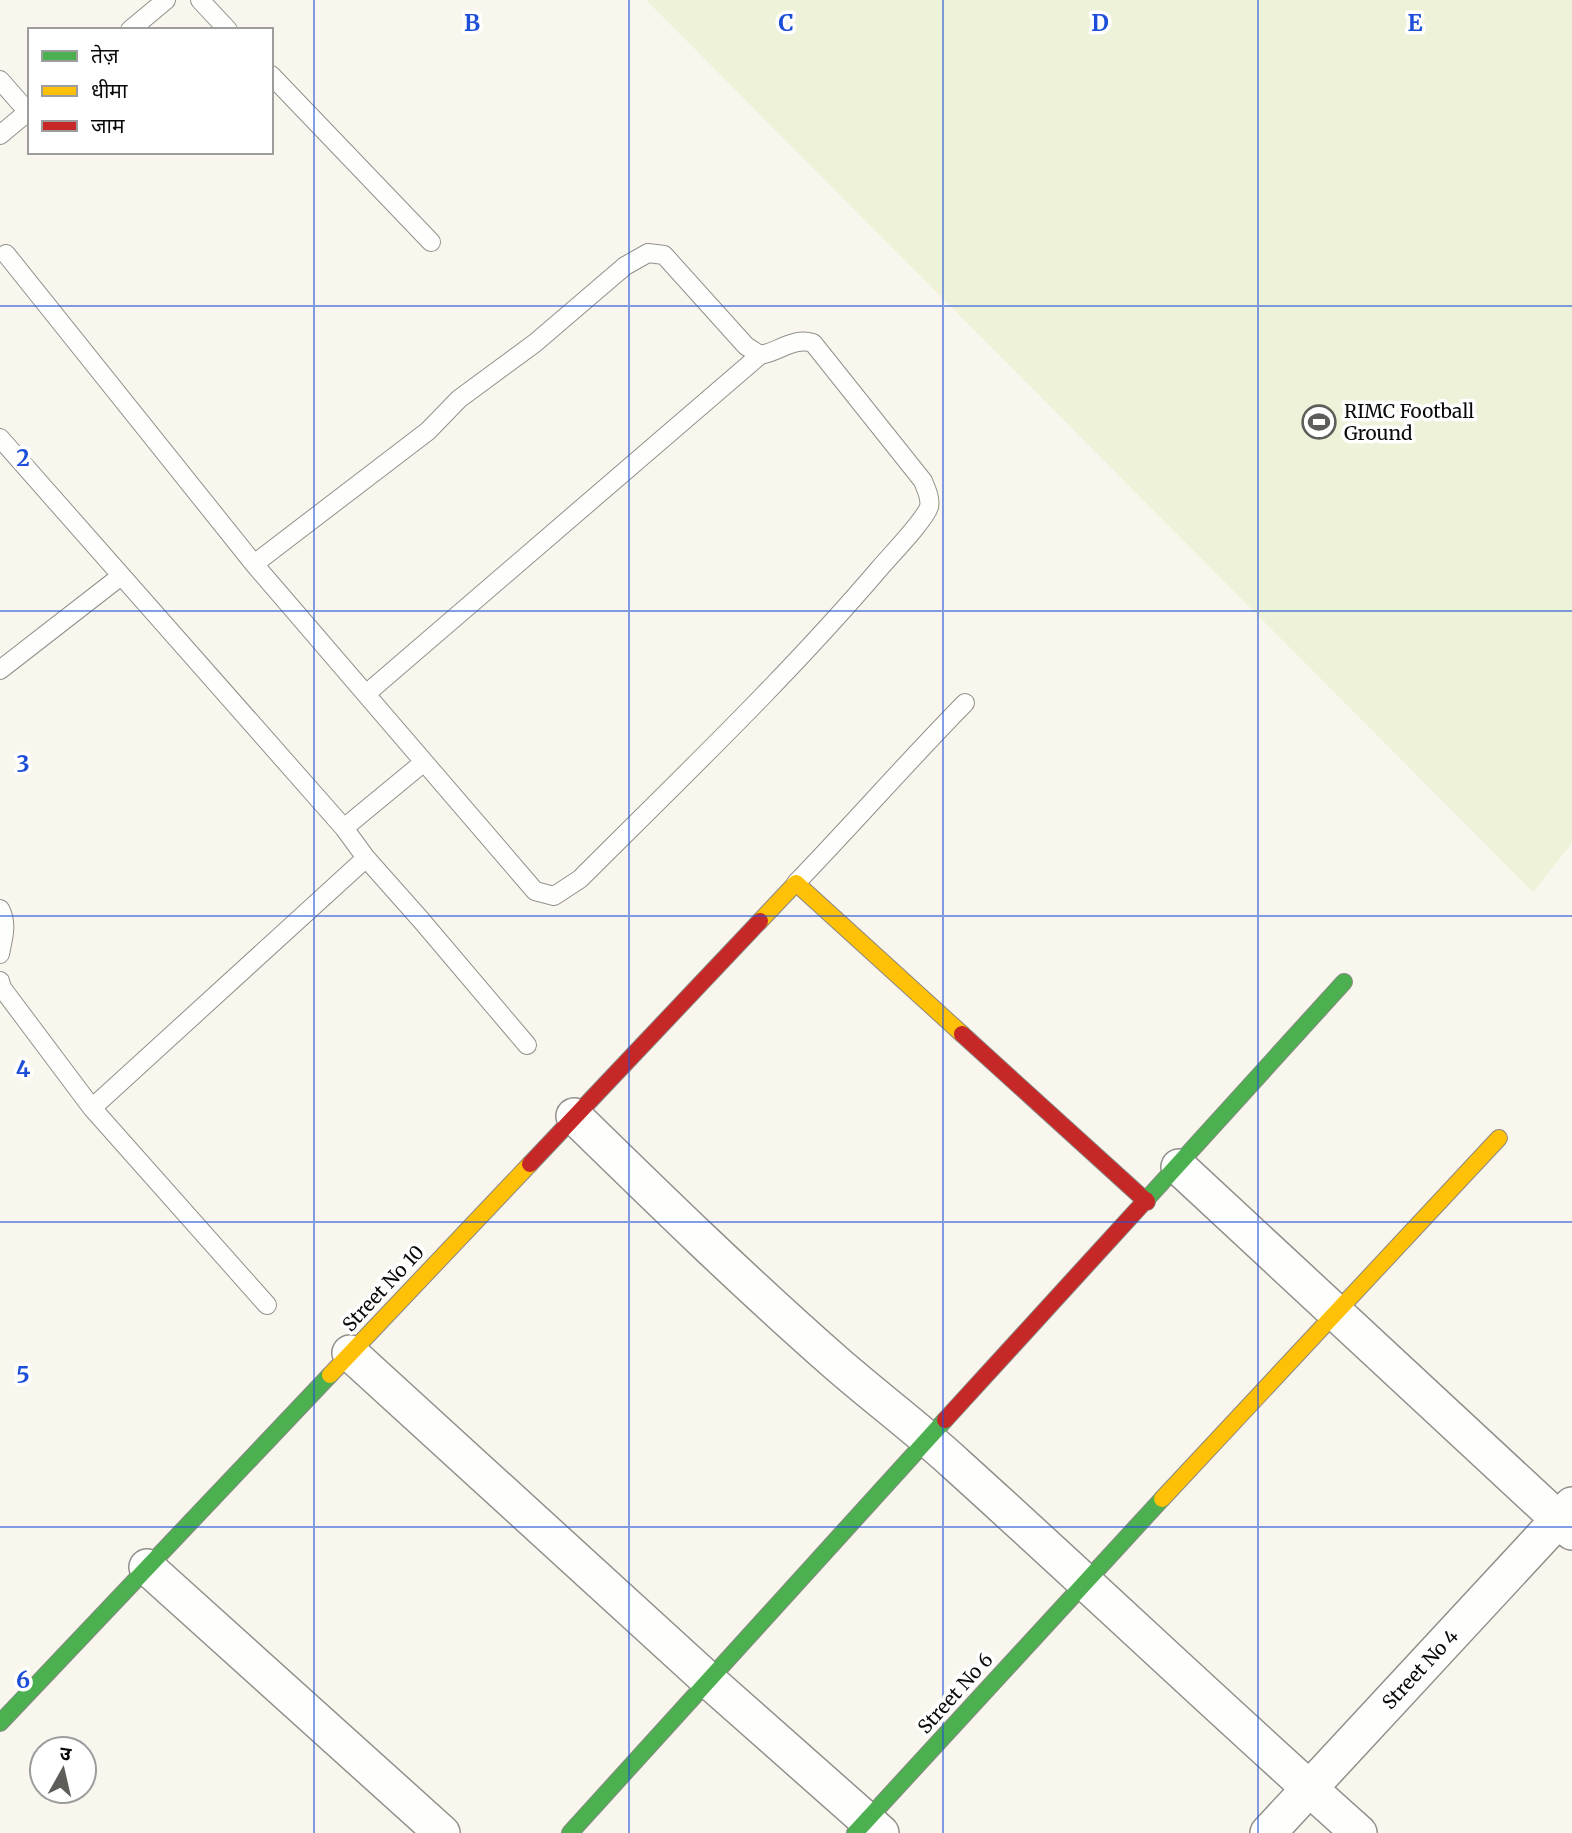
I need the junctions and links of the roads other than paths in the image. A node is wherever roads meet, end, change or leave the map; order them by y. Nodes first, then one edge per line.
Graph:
1 (166, 0) edge
2 (200, 0) edge
3 (132, 28) edge
4 (226, 28) edge
5 (273, 77) edge
6 (0, 80) edge
7 (28, 110) edge
8 (28, 112) edge
9 (0, 135) edge
10 (431, 242) dead end
11 (6, 254) dead end
12 (760, 355) junction
13 (0, 438) edge
14 (254, 564) junction
15 (121, 576) junction
16 (0, 670) edge
17 (366, 694) junction
18 (965, 703) dead end
19 (424, 762) junction
20 (344, 828) junction
21 (366, 858) junction
22 (796, 883) junction
23 (0, 909) edge
24 (0, 954) edge
25 (0, 981) edge
26 (1344, 982) dead end
27 (527, 1045) dead end
28 (92, 1108) junction
29 (574, 1116) junction
30 (1499, 1138) dead end
31 (1178, 1167) junction
32 (1147, 1202) junction
33 (267, 1305) dead end
34 (1337, 1314) junction
35 (350, 1353) junction
36 (929, 1439) junction
37 (1567, 1519) edge
38 (147, 1567) junction
39 (1085, 1581) junction
40 (707, 1679) junction
41 (0, 1723) edge
42 (1309, 1788) junction
43 (868, 1829) edge
44 (442, 1833) edge
45 (570, 1833) edge
46 (1268, 1833) edge
47 (1359, 1833) edge

1 - 3 lane
2 - 4 lane
5 - 10 lane
6 - 7 lane
8 - 9 lane
11 - 14 lane
12 - 14 lane
12 - 17 lane
12 - 19 lane
13 - 15 lane
14 - 17 lane
15 - 16 lane
15 - 20 lane
17 - 19 lane
18 - 22 lane
19 - 20 lane
20 - 21 lane
21 - 27 lane
21 - 28 lane
22 - 29 street, Street No 10
22 - 32 street
23 - 24 lane
25 - 28 lane
26 - 31 street
28 - 33 lane
29 - 35 street, Street No 10
29 - 36 street
30 - 34 street, Street No 6
31 - 32 street
31 - 34 street
32 - 36 street
34 - 37 street
34 - 39 street, Street No 6
35 - 38 street, Street No 10
35 - 40 street
36 - 39 street
36 - 40 street
37 - 42 street, Street No 4
38 - 41 street, Street No 10
38 - 44 street
39 - 42 street
39 - 43 street, Street No 6
40 - 43 street
40 - 45 street
42 - 46 street, Street No 4
42 - 47 street

